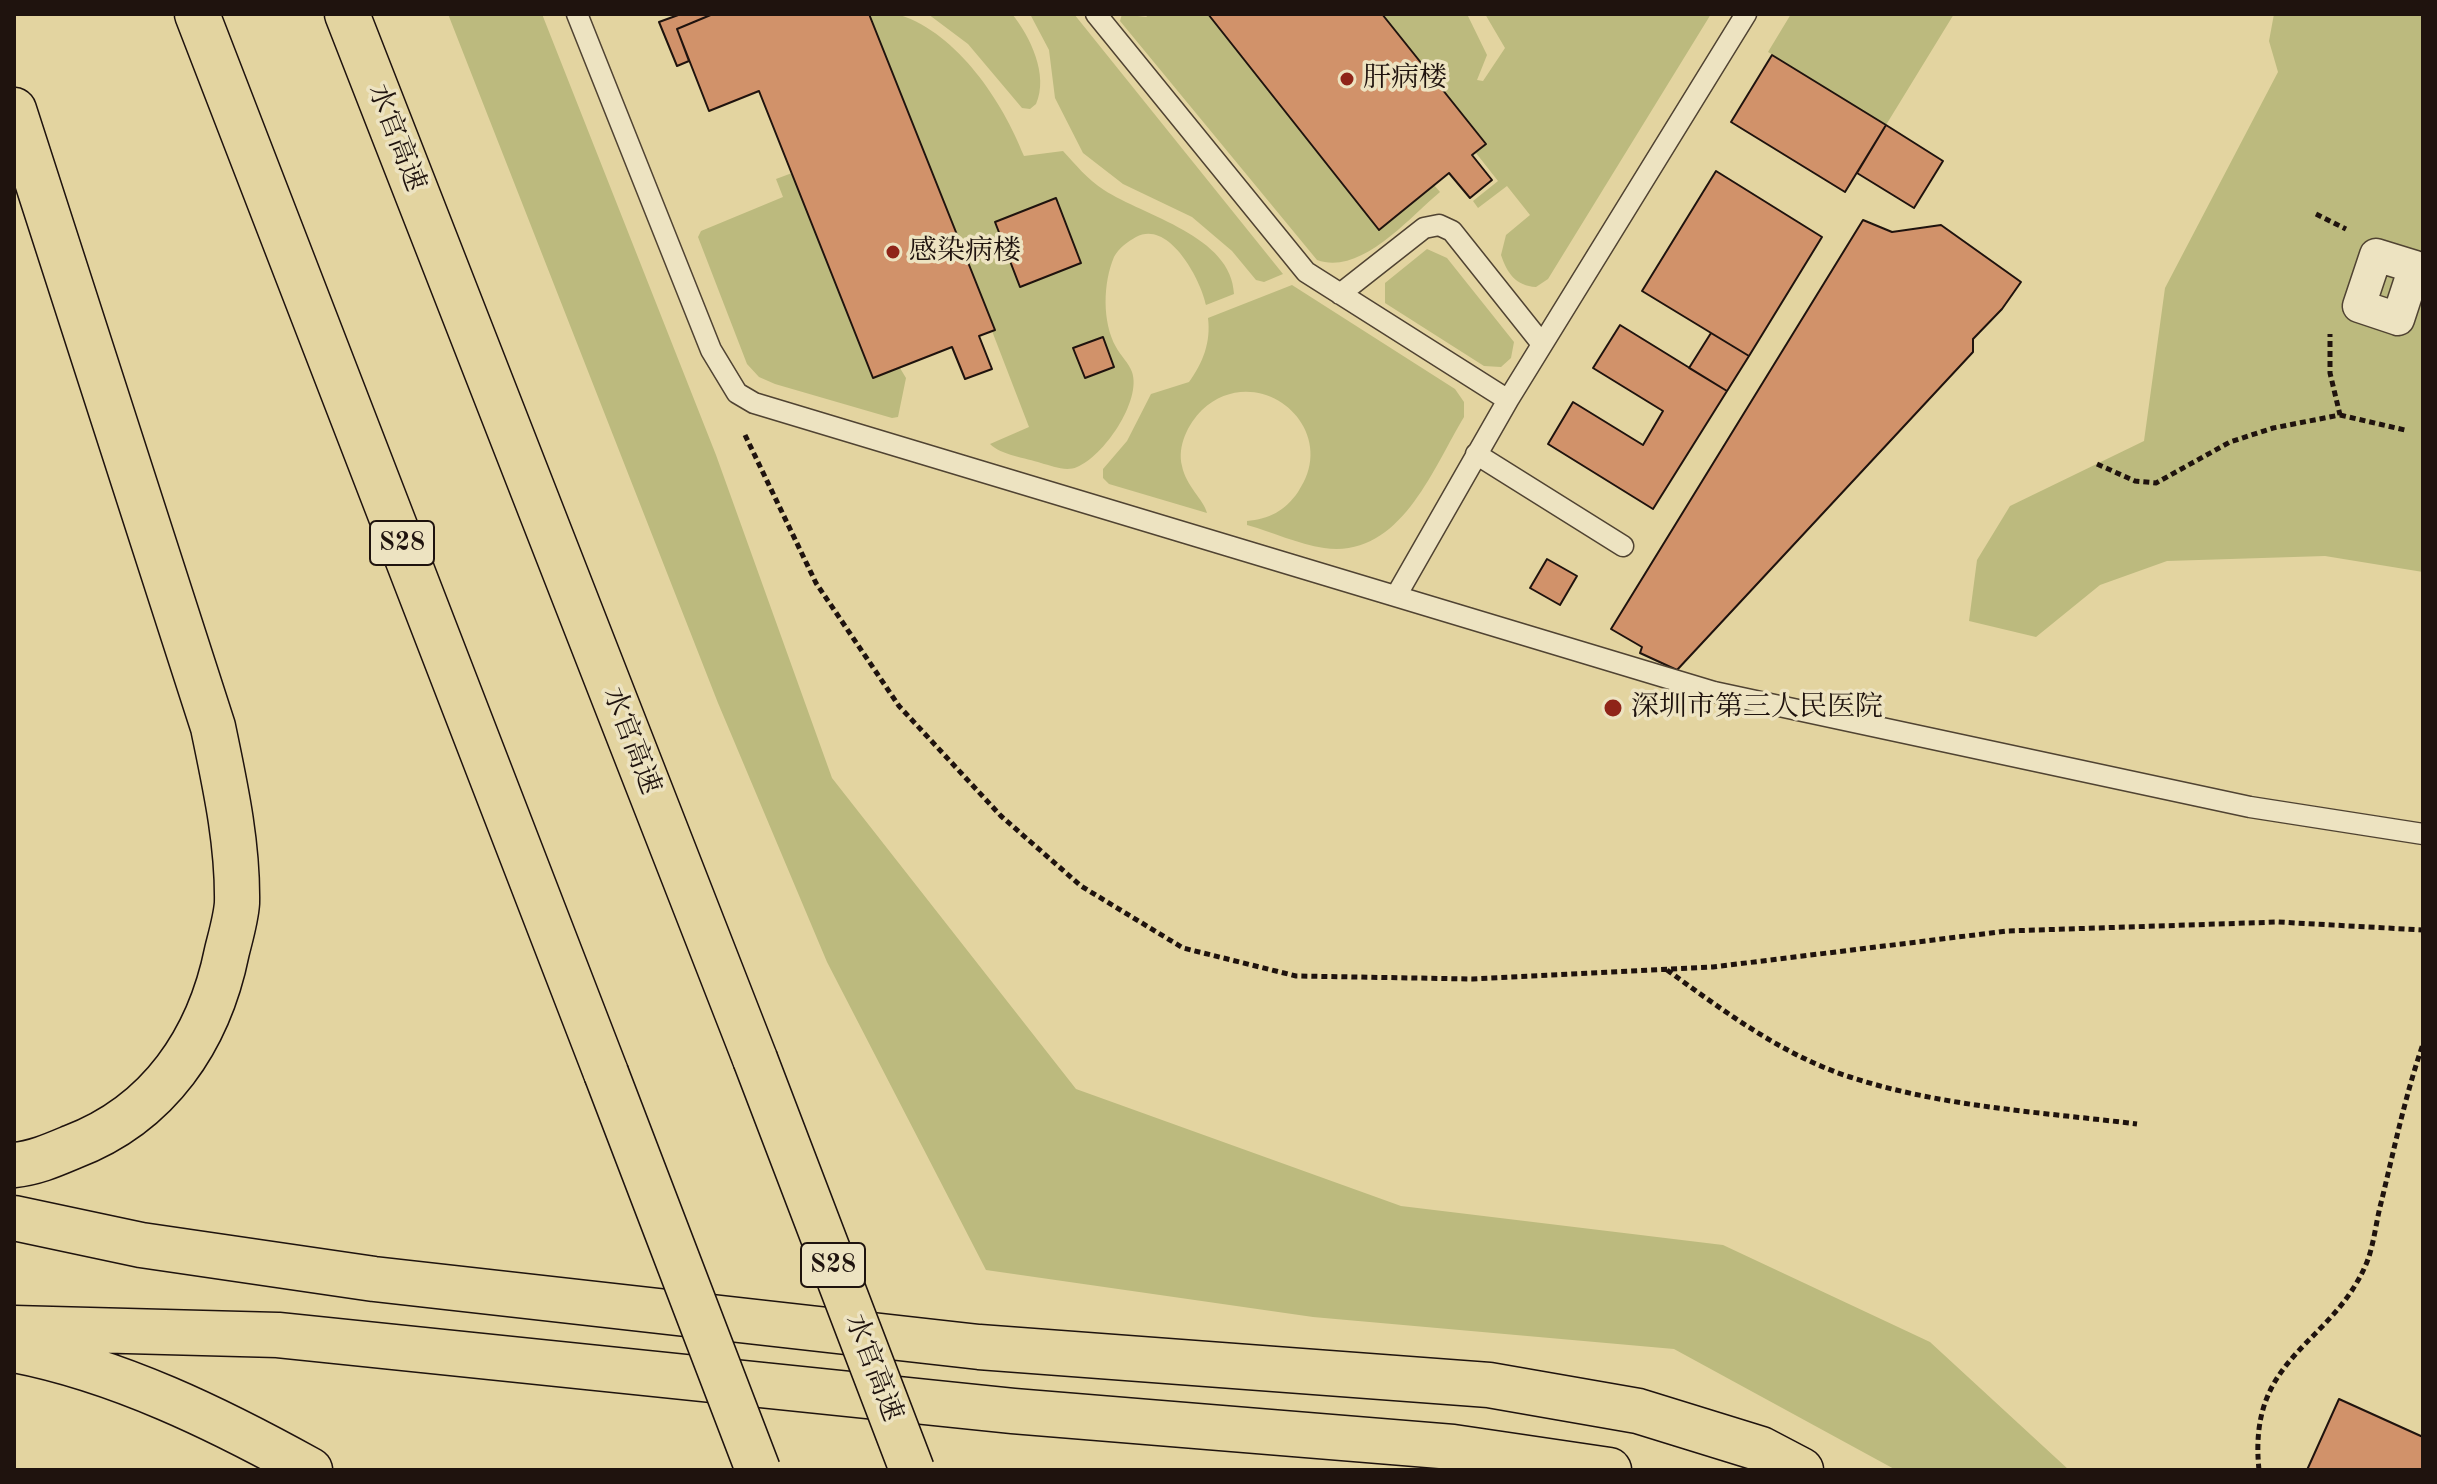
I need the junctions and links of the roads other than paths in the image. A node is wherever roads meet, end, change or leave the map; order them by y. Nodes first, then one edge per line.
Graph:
1 (197, 14) edge
2 (347, 14) edge
3 (577, 14) edge
4 (1096, 14) edge
5 (1746, 14) edge
6 (14, 110) edge
7 (1340, 294) junction
8 (1542, 344) junction
9 (1508, 400) junction
10 (1476, 454) junction
11 (1623, 546) dead end
12 (1396, 596) junction
13 (2423, 834) edge
14 (14, 1165) edge
15 (14, 1218) edge
16 (14, 1328) edge
17 (14, 1350) edge
18 (310, 1470) edge
19 (758, 1470) edge
20 (912, 1470) edge
21 (1609, 1470) edge
22 (1801, 1470) edge

1 - 19 highway, S28, bridge
2 - 20 highway, 水官高速 / S28, bridge
3 - 12 lane
4 - 7 lane
5 - 8 lane
6 - 14 highway
7 - 8 lane
7 - 9 lane
8 - 9 lane
9 - 10 lane
10 - 11 lane
10 - 12 lane
12 - 13 lane
15 - 22 highway
16 - 21 highway
17 - 18 highway

